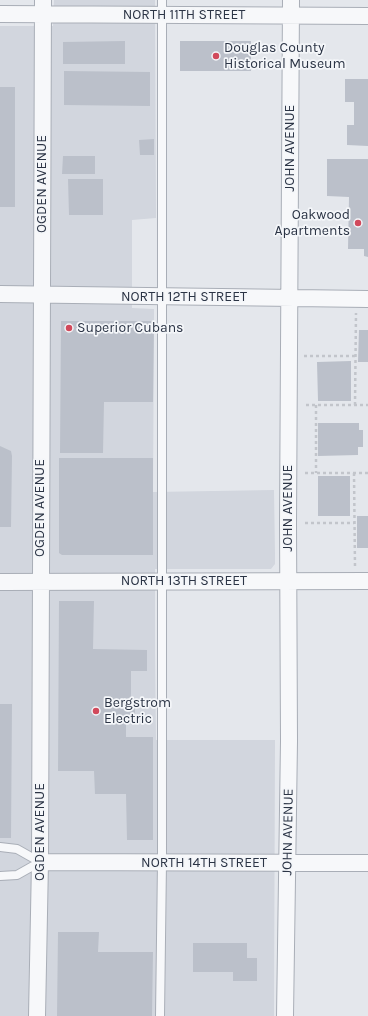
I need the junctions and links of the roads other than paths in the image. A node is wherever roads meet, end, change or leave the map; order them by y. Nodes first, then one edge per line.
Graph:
1 (43, 7) edge
2 (162, 8) edge
3 (291, 8) edge
4 (0, 14) edge
5 (368, 16) edge
6 (0, 294) edge
7 (41, 296) junction
8 (162, 297) junction
9 (289, 298) junction
10 (362, 299) edge
11 (161, 581) junction
12 (288, 581) junction
13 (362, 581) edge
14 (0, 582) edge
15 (40, 582) junction
16 (0, 847) edge
17 (40, 862) junction
18 (162, 862) junction
19 (288, 863) junction
20 (368, 863) edge
21 (0, 876) edge
22 (37, 1016) edge
23 (160, 1016) edge
24 (285, 1016) edge

1 - 2 street, NORTH 11TH STREET
1 - 4 street, NORTH 11TH STREET
1 - 7 street, OGDEN AVENUE
2 - 3 street, NORTH 11TH STREET
2 - 8 lane
3 - 5 street, NORTH 11TH STREET
3 - 9 street, JOHN AVENUE
6 - 7 street, NORTH 12TH STREET
7 - 8 street, NORTH 12TH STREET
7 - 15 street, OGDEN AVENUE
8 - 9 street, NORTH 12TH STREET
8 - 11 lane
9 - 10 street, NORTH 12TH STREET
9 - 12 street, JOHN AVENUE
11 - 12 street, NORTH 13TH STREET
11 - 15 street, NORTH 13TH STREET
11 - 18 lane
12 - 13 street, NORTH 13TH STREET
12 - 19 street, JOHN AVENUE
14 - 15 street, NORTH 13TH STREET
15 - 17 street, OGDEN AVENUE
16 - 17 lane, NORTH 14TH STREET
17 - 18 street, NORTH 14TH STREET
17 - 21 lane
17 - 22 street, OGDEN AVENUE
18 - 19 street, NORTH 14TH STREET
18 - 23 lane
19 - 20 street, NORTH 14TH STREET
19 - 24 street, JOHN AVENUE

